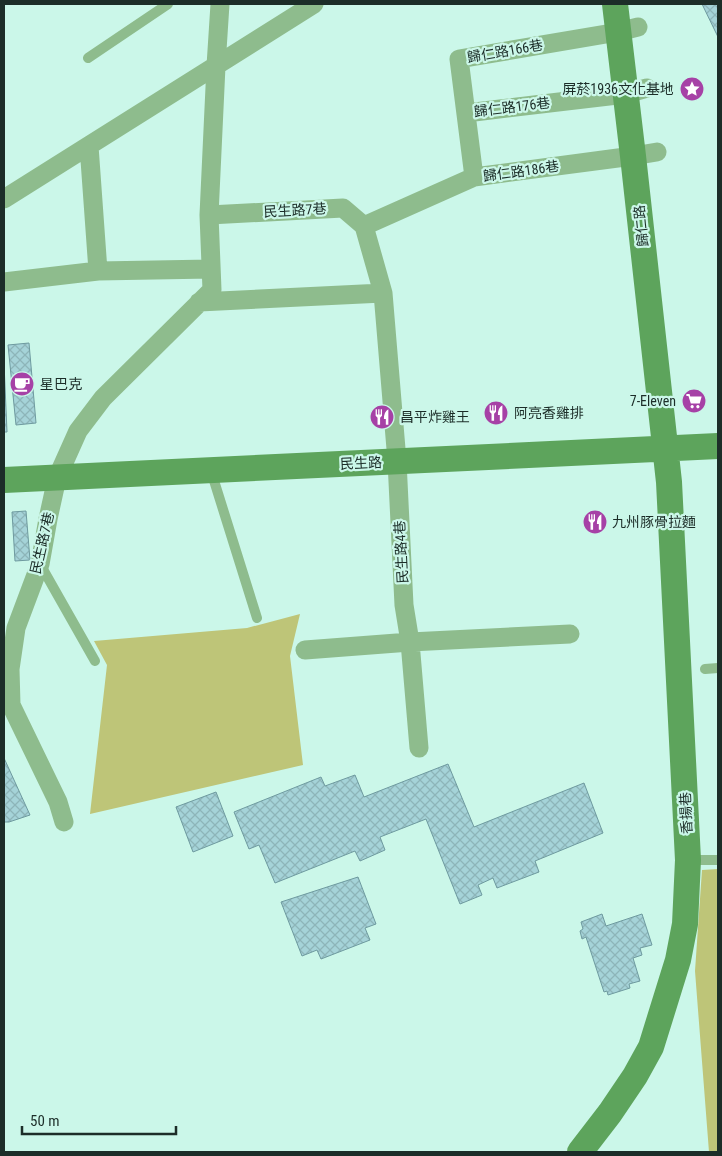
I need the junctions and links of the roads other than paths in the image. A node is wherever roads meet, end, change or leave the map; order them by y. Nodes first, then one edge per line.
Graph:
1 (168, 4) edge
2 (220, 4) edge
3 (314, 4) edge
4 (614, 4) edge
5 (628, 29) junction
6 (88, 58) dead end
7 (216, 66) junction
8 (637, 91) junction
9 (466, 113) junction
10 (89, 146) junction
11 (645, 154) junction
12 (474, 177) junction
13 (4, 199) edge
14 (209, 215) junction
15 (364, 226) junction
16 (211, 269) junction
17 (98, 271) junction
18 (4, 282) edge
19 (383, 293) junction
20 (199, 302) junction
21 (718, 446) edge
22 (666, 449) junction
23 (397, 461) junction
24 (211, 470) junction
25 (57, 478) junction
26 (4, 480) edge
27 (40, 564) junction
28 (257, 618) dead end
29 (570, 634) dead end
30 (410, 642) junction
31 (305, 650) dead end
32 (95, 661) dead end
33 (718, 668) edge
34 (705, 669) dead end
35 (420, 748) dead end
36 (64, 822) dead end
37 (688, 860) junction
38 (718, 860) edge
39 (580, 1152) edge

1 - 6 lane
2 - 7 street, 民生路7巷
3 - 7 street
4 - 5 street, 歸仁路
5 - 8 street, 歸仁路
5 - 9 street, 歸仁路166巷
7 - 10 street
7 - 14 street, 民生路7巷
8 - 9 street, 歸仁路176巷
8 - 11 street, 歸仁路
9 - 12 street, 歸仁路166巷
10 - 13 street
10 - 17 street
11 - 12 street, 歸仁路186巷
11 - 22 street, 歸仁路
12 - 15 street, 歸仁路186巷
14 - 15 street, 民生路7巷
14 - 16 street, 民生路7巷
15 - 19 street
16 - 17 street
16 - 20 street, 民生路7巷
17 - 18 street
19 - 20 street
19 - 23 street
20 - 25 street, 民生路7巷
21 - 22 street, 民生路
22 - 23 street, 民生路
22 - 37 street, 香揚巷
23 - 24 street, 民生路
23 - 30 street, 民生路4巷
24 - 25 street, 民生路
24 - 28 lane
25 - 26 street, 民生路
25 - 27 street, 民生路7巷
27 - 32 lane
27 - 36 street, 民生路7巷
29 - 30 street
30 - 31 street
30 - 35 street, 民生路4巷
33 - 34 lane
37 - 38 lane
37 - 39 street, 香揚巷

